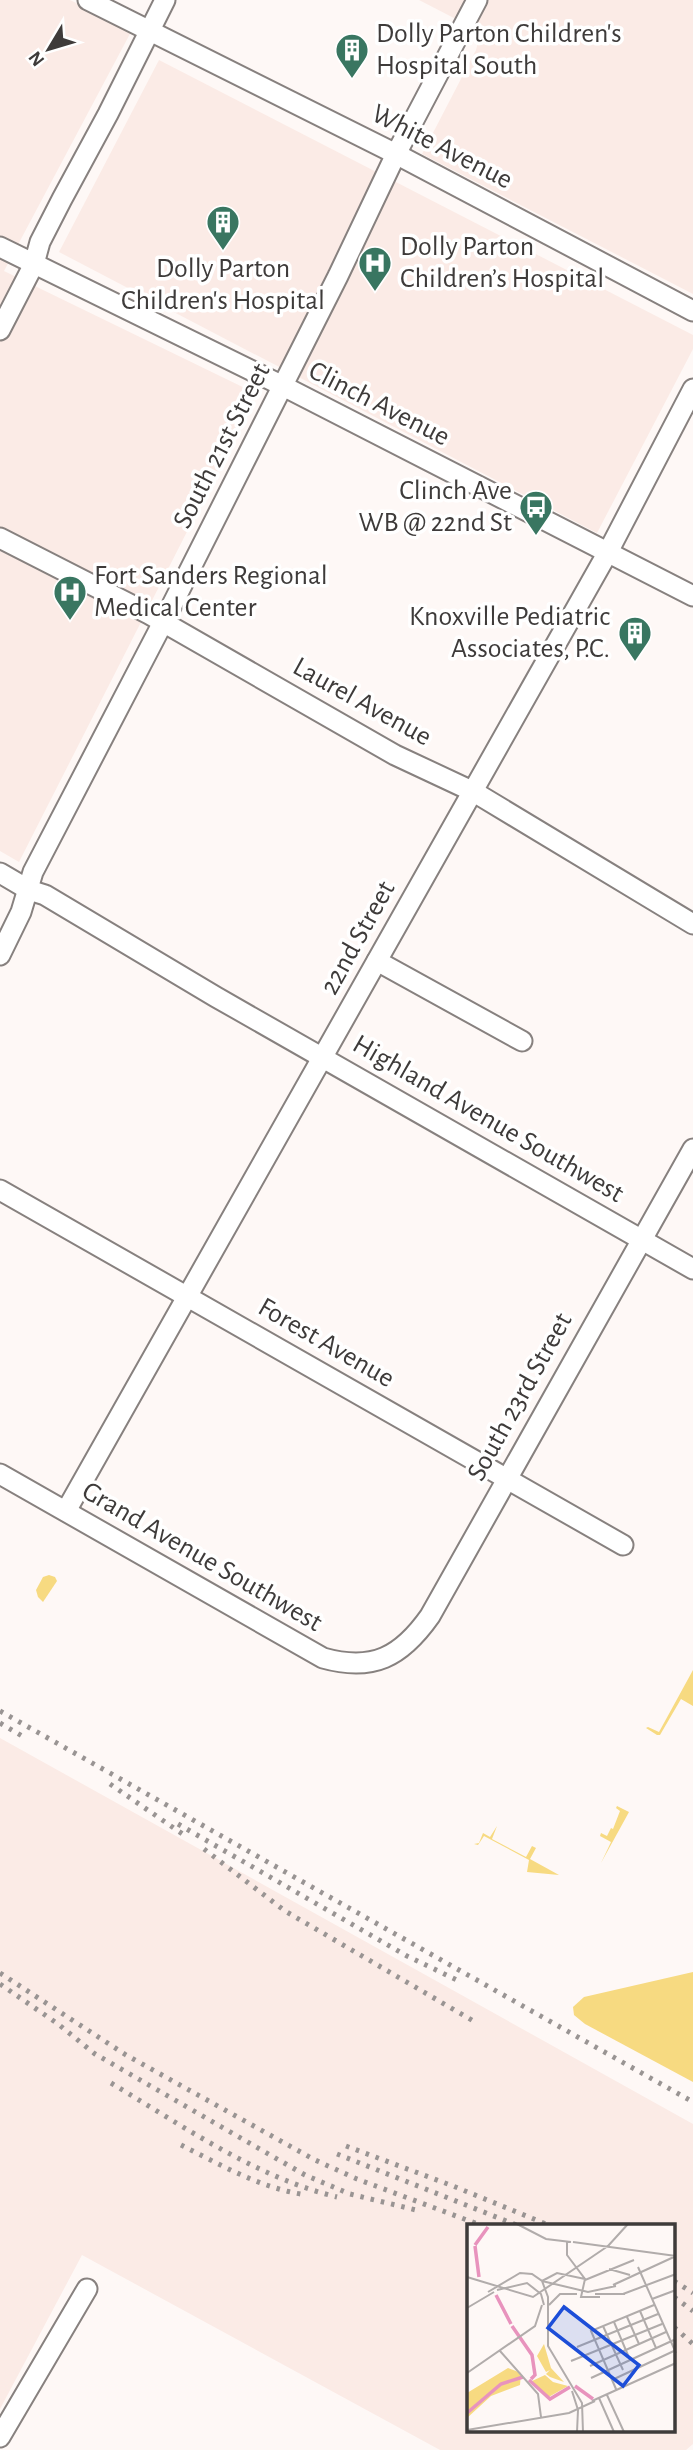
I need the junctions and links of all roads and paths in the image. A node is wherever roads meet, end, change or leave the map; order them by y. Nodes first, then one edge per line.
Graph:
1 (88, 0) edge
2 (165, 0) edge
3 (477, 0) edge
4 (150, 31) junction
5 (396, 154) junction
6 (0, 247) edge
7 (34, 264) junction
8 (693, 311) edge
9 (0, 330) edge
10 (283, 386) junction
11 (693, 389) edge
12 (0, 538) edge
13 (608, 552) junction
14 (693, 596) edge
15 (163, 622) junction
16 (474, 792) junction
17 (0, 873) edge
18 (29, 890) junction
19 (693, 923) edge
20 (0, 955) edge
21 (377, 961) junction
22 (522, 1041) dead end
23 (324, 1057) junction
24 (693, 1149) edge
25 (0, 1190) edge
26 (641, 1240) junction
27 (693, 1269) edge
28 (188, 1296) junction
29 (0, 1474) edge
30 (506, 1478) junction
31 (66, 1511) junction
32 (623, 1545) dead end
33 (382, 1658) joint
34 (88, 2289) dead end
35 (0, 2437) edge

1 - 4 street, White Avenue
2 - 4 street
3 - 5 street, South 21st Street
4 - 5 street, White Avenue
4 - 7 street
5 - 8 street, White Avenue
5 - 10 street, South 21st Street
6 - 7 street, Clinch Avenue
7 - 9 street
7 - 10 street, Clinch Avenue
10 - 13 street, Clinch Avenue
10 - 15 street, South 21st Street
11 - 13 street, 22nd Street
12 - 15 street, Laurel Avenue
13 - 14 street, Clinch Avenue
13 - 16 street, 22nd Street
15 - 16 street, Laurel Avenue
15 - 18 street, South 21st Street
16 - 19 street, Laurel Avenue
16 - 21 street, 22nd Street
17 - 18 street, Highland Avenue Southwest
18 - 20 street, South 21st Street
18 - 23 street, Highland Avenue Southwest
21 - 22 street
21 - 23 street, 22nd Street
23 - 26 street, Highland Avenue Southwest
23 - 28 street, 22nd Street
24 - 26 street, South 23rd Street
25 - 28 street, Forest Avenue
26 - 27 street, Highland Avenue Southwest
26 - 30 street, South 23rd Street
28 - 30 street, Forest Avenue
28 - 31 street, 22nd Street
29 - 31 street, Grand Avenue Southwest
30 - 32 street, Forest Avenue
30 - 33 street, South 23rd Street
31 - 33 street, Grand Avenue Southwest
34 - 35 street

